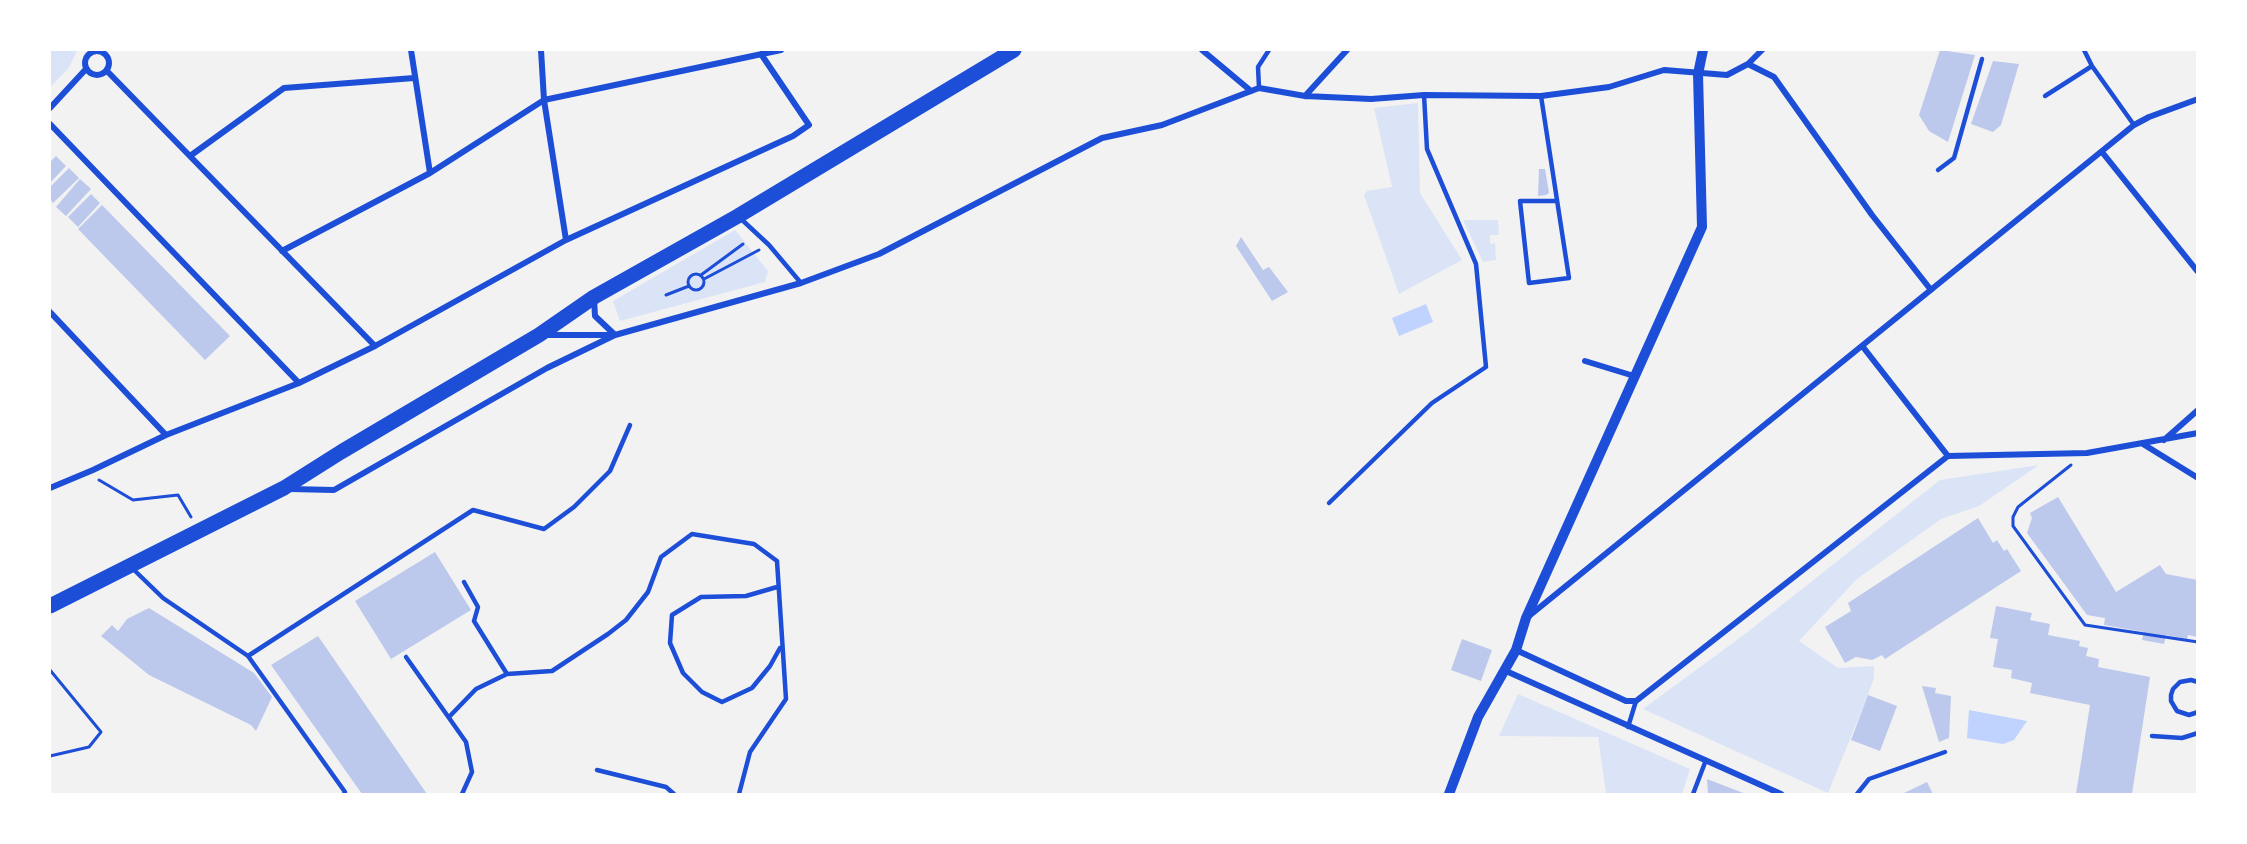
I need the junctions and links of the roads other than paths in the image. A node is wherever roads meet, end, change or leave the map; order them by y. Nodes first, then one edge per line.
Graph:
1 (115, 50) edge
2 (411, 50) edge
3 (541, 50) edge
4 (781, 50) edge
5 (1014, 50) edge
6 (1202, 50) edge
7 (1269, 50) edge
8 (1347, 50) edge
9 (1703, 50) edge
10 (1762, 50) edge
11 (2084, 50) edge
12 (88, 51) edge
13 (761, 54) junction
14 (107, 55) junction
15 (1983, 58) dead end
16 (1748, 64) junction
17 (2092, 66) junction
18 (86, 69) junction
19 (107, 71) junction
20 (1698, 74) junction
21 (414, 78) junction
22 (1259, 88) junction
23 (1251, 91) junction
24 (1424, 95) junction
25 (1305, 96) junction
26 (1541, 96) junction
27 (2045, 96) dead end
28 (2198, 99) edge
29 (544, 100) junction
30 (50, 108) edge
31 (50, 124) edge
32 (2134, 125) junction
33 (2102, 152) junction
34 (190, 156) junction
35 (1938, 170) dead end
36 (430, 173) junction
37 (1557, 201) junction
38 (738, 216) junction
39 (566, 240) junction
40 (282, 251) junction
41 (2198, 272) edge
42 (801, 282) junction
43 (1931, 290) junction
44 (594, 297) junction
45 (50, 312) edge
46 (539, 335) junction
47 (615, 335) junction
48 (375, 346) junction
49 (1863, 347) junction
50 (1586, 361) dead end
51 (1634, 376) junction
52 (299, 383) junction
53 (2198, 410) edge
54 (630, 425) dead end
55 (2198, 433) edge
56 (166, 435) junction
57 (2164, 440) junction
58 (2142, 444) junction
59 (1948, 456) junction
60 (2198, 478) edge
61 (50, 488) edge
62 (285, 488) junction
63 (1329, 503) dead end
64 (130, 566) junction
65 (464, 582) dead end
66 (777, 587) junction
67 (50, 606) edge
68 (1526, 618) junction
69 (782, 646) junction
70 (1516, 650) junction
71 (248, 656) junction
72 (406, 657) dead end
73 (1506, 671) junction
74 (507, 674) junction
75 (2198, 682) edge
76 (1636, 701) junction
77 (2198, 712) edge
78 (448, 717) junction
79 (1628, 727) junction
80 (2198, 733) edge
81 (2152, 736) dead end
82 (1945, 752) dead end
83 (1706, 760) junction
84 (597, 770) dead end
85 (345, 794) edge
86 (462, 795) edge
87 (674, 795) edge
88 (740, 795) edge
89 (1449, 795) edge
90 (1694, 795) edge
91 (1781, 795) edge
92 (1857, 795) edge

1 - 14 street
2 - 21 street
3 - 29 street
4 - 13 street
5 - 38 main road
6 - 23 street
7 - 22 lane
8 - 25 street
9 - 20 street
10 - 16 street
11 - 17 lane
12 - 14 street
12 - 18 street
13 - 29 street
13 - 39 street
14 - 19 street
15 - 35 lane
16 - 20 street
16 - 43 street
17 - 27 lane
17 - 32 lane
18 - 19 street
18 - 30 street
19 - 34 street
20 - 26 street
20 - 51 street
21 - 34 street
21 - 36 street
22 - 23 street
22 - 25 street
23 - 42 street
24 - 25 street
24 - 26 street
24 - 63 lane
26 - 37 lane
28 - 32 street
29 - 36 street
29 - 39 street
31 - 52 street
32 - 33 street
33 - 41 street
33 - 43 street
34 - 40 street
36 - 40 street
37 - 37 lane
38 - 42 lane
38 - 44 main road
39 - 48 street
40 - 48 street
42 - 47 street
43 - 49 street
44 - 46 main road
44 - 47 street
45 - 56 street
46 - 47 street
46 - 62 main road
47 - 62 street
48 - 52 street
49 - 59 street
49 - 68 street
50 - 51 street
51 - 68 street
52 - 56 street
53 - 57 street
54 - 71 lane
55 - 57 street
56 - 61 street
57 - 58 street
58 - 59 street
58 - 60 street
59 - 76 street
62 - 64 main road
64 - 67 main road
64 - 71 lane
65 - 74 lane
66 - 69 lane
66 - 69 lane
66 - 74 lane
68 - 70 street
69 - 88 lane
70 - 73 street
70 - 76 street
71 - 85 lane
72 - 78 lane
73 - 79 street
73 - 89 street
74 - 78 lane
75 - 77 lane
76 - 79 lane
78 - 86 lane
79 - 83 street
80 - 81 lane
82 - 92 lane
83 - 90 lane
83 - 91 street
84 - 87 lane

